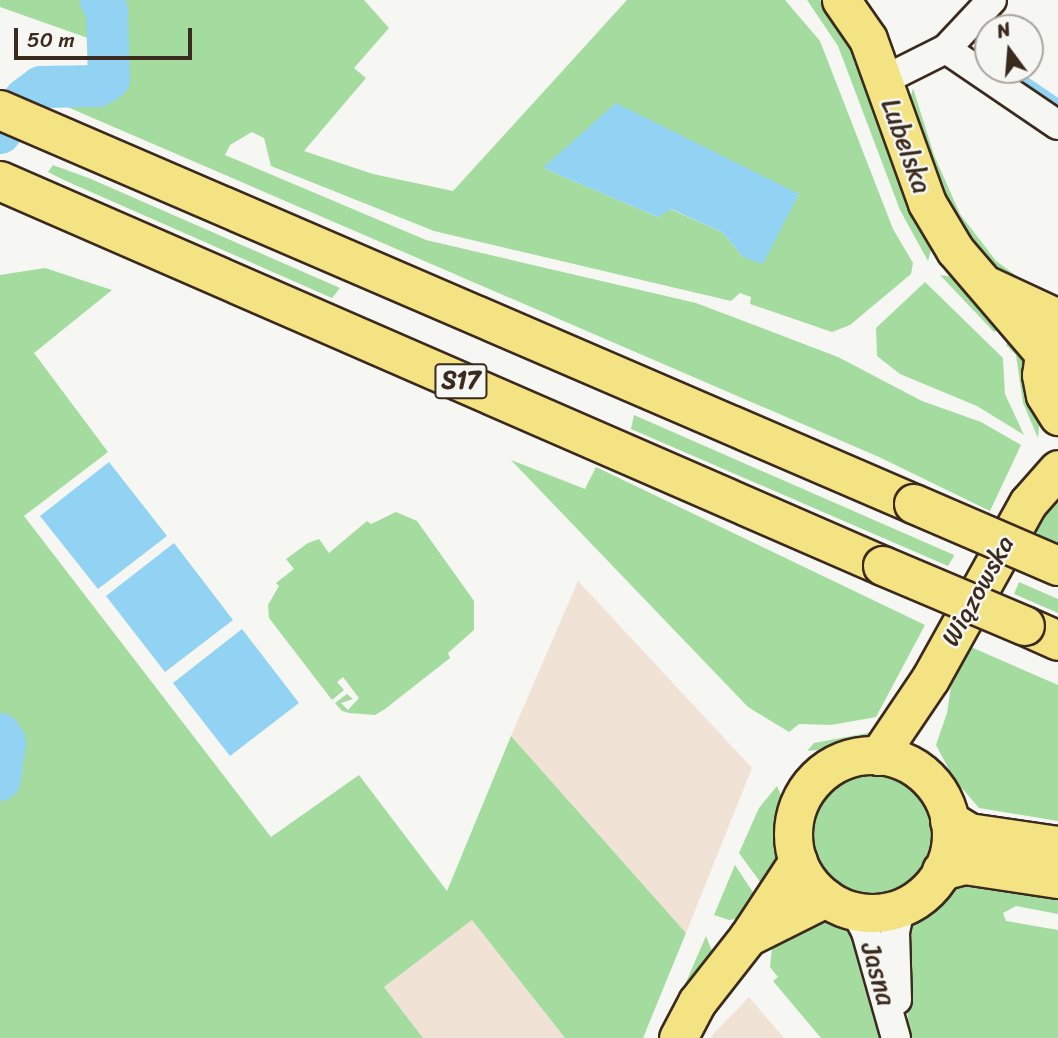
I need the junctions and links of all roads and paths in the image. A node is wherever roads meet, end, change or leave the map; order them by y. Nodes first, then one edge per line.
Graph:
1 (841, 0) edge
2 (992, 0) edge
3 (946, 49) junction
4 (882, 81) junction
5 (0, 110) edge
6 (1058, 125) edge
7 (0, 181) edge
8 (985, 285) junction
9 (1058, 318) edge
10 (1051, 343) edge
11 (1057, 415) edge
12 (1058, 469) edge
13 (1028, 503) junction
14 (1058, 566) edge
15 (1041, 634) edge
16 (930, 679) junction
17 (878, 755) junction
18 (917, 769) junction
19 (950, 821) junction
20 (1058, 846) edge
21 (798, 861) junction
22 (942, 871) junction
23 (1058, 879) edge
24 (841, 904) junction
25 (900, 908) junction
26 (748, 937) junction
27 (678, 1038) edge
28 (898, 1038) edge

1 - 4 main road, Lubelska
2 - 3 street
3 - 4 street
3 - 6 street
4 - 8 main road, Lubelska
5 - 14 highway, S17, bridge
7 - 15 highway, S17, bridge
8 - 9 main road, Lubelska
8 - 10 main road, Lubelska
10 - 11 main road
11 - 13 main road, Wiązowska
12 - 13 main road, Wiązowska
13 - 16 main road, Wiązowska
16 - 17 main road, Wiązowska
16 - 18 main road, Wiązowska
17 - 18 main road
17 - 21 main road
18 - 19 main road
19 - 20 highway
19 - 22 main road
21 - 24 main road
21 - 26 main road
22 - 23 highway
22 - 25 main road
24 - 25 main road
24 - 26 main road
24 - 28 street, Jasna
25 - 28 street, Jasna
26 - 27 main road

